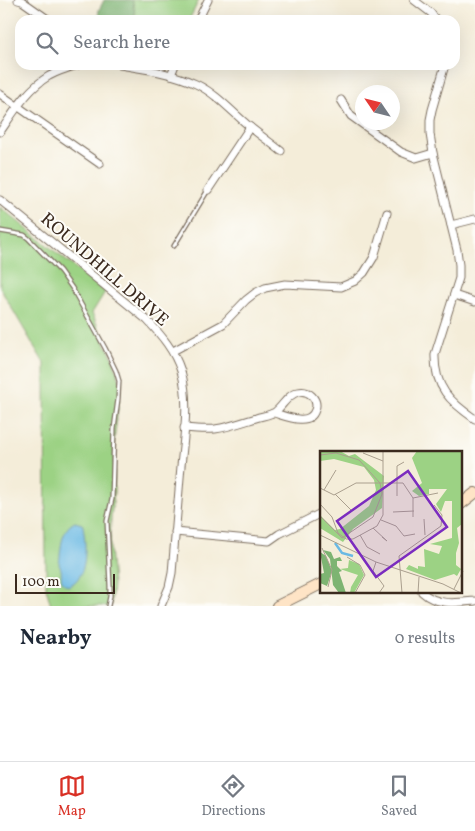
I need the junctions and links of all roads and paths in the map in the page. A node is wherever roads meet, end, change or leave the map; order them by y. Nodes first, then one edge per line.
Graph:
1 (18, 0) edge
2 (208, 0) edge
3 (414, 0) edge
4 (41, 15) edge
5 (200, 15) edge
6 (432, 15) edge
7 (63, 70) edge
8 (146, 70) edge
9 (173, 70) edge
10 (444, 70) edge
11 (171, 75) junction
12 (0, 94) edge
13 (341, 100) dead end
14 (18, 107) junction
15 (250, 127) junction
16 (0, 132) edge
17 (281, 151) dead end
18 (433, 154) junction
19 (100, 164) dead end
20 (208, 190) joint
21 (0, 200) edge
22 (386, 213) dead end
23 (475, 219) edge
24 (451, 225) junction
25 (0, 230) edge
26 (174, 246) dead end
27 (454, 295) junction
28 (475, 302) edge
29 (173, 351) junction
30 (274, 413) junction
31 (475, 419) edge
32 (184, 428) junction
33 (475, 494) edge
34 (462, 503) edge
35 (320, 514) edge
36 (175, 532) junction
37 (320, 584) edge
38 (424, 594) edge
39 (475, 601) edge
40 (108, 606) edge
41 (161, 606) edge
42 (276, 606) edge

1 - 4 street
2 - 5 street
3 - 6 street
7 - 14 street
8 - 11 street
9 - 11 street
10 - 18 street
11 - 15 street
12 - 14 street
13 - 18 street
14 - 16 street
14 - 19 street
15 - 17 street
15 - 20 street
18 - 24 street
20 - 26 lane
21 - 29 street, ROUNDHILL DRIVE
22 - 29 street
23 - 24 street
24 - 27 street
25 - 40 lane
27 - 28 street
27 - 31 street
29 - 32 street, ROUNDHILL DRIVE
30 - 30 street
30 - 32 street
32 - 36 street, ROUNDHILL DRIVE
33 - 34 street
35 - 36 street
36 - 41 street, ROUNDHILL DRIVE
37 - 42 street
38 - 39 street

